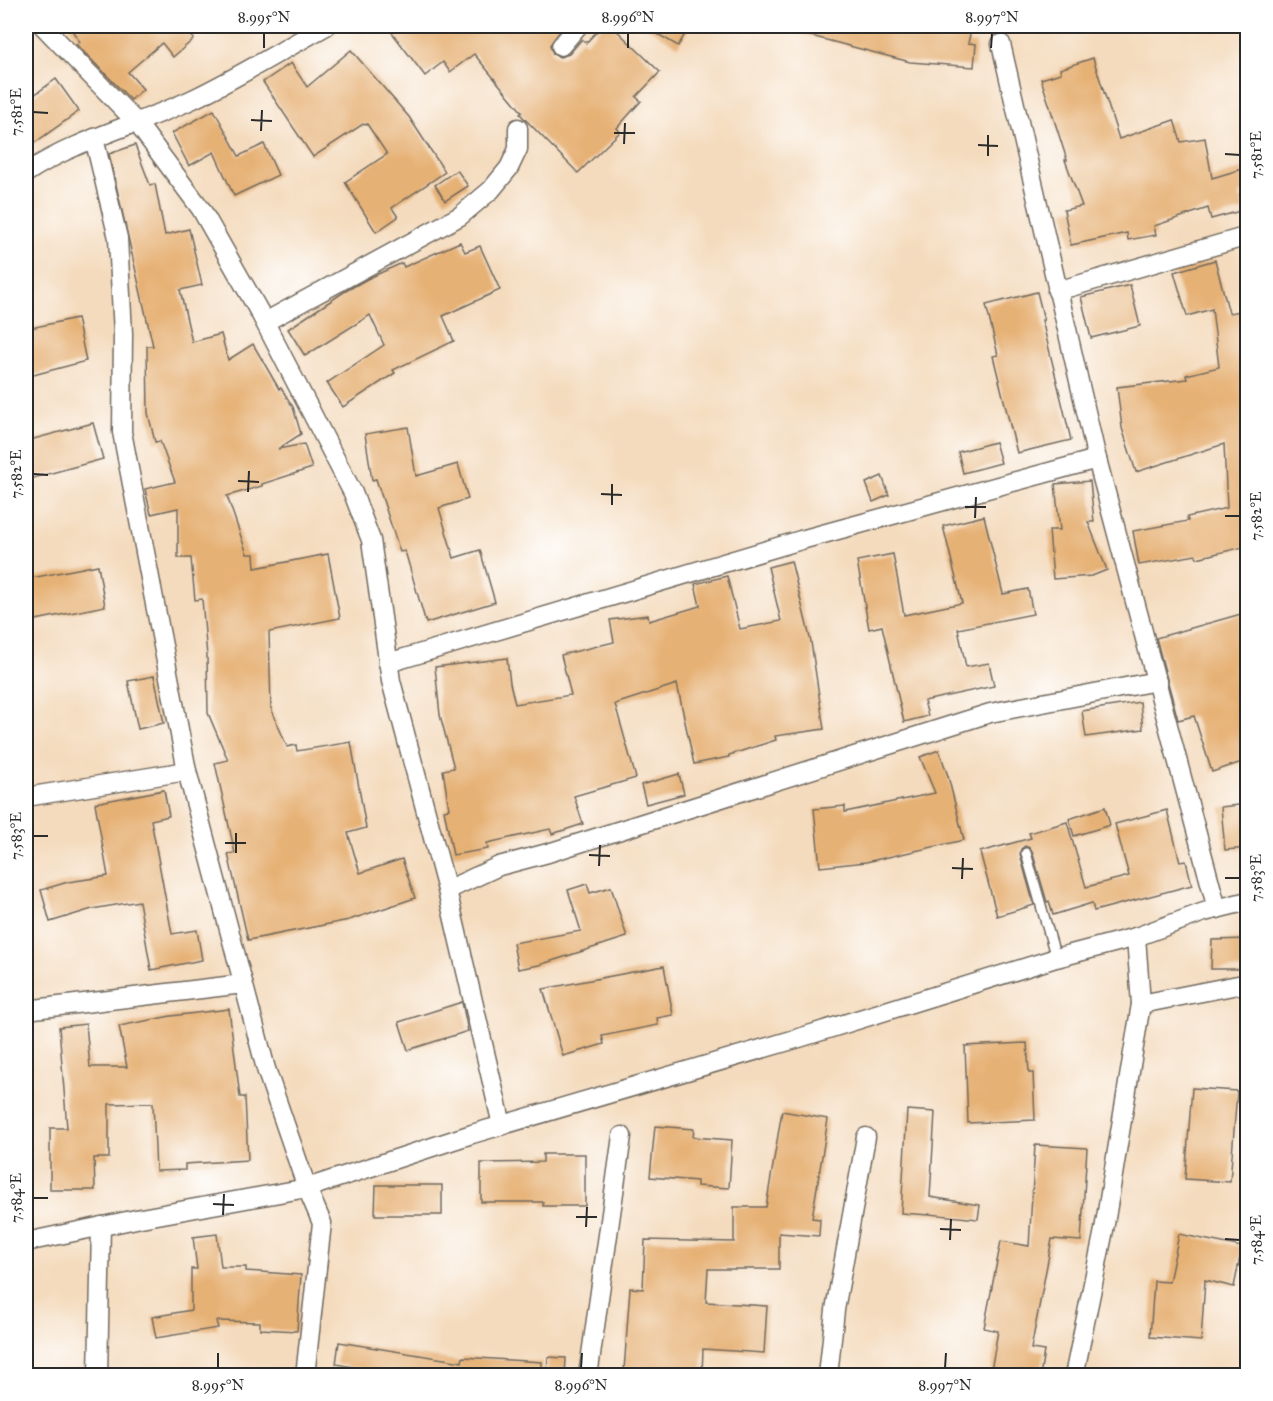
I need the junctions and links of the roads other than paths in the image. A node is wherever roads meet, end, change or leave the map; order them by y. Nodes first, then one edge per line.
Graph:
1 (43, 26) edge
2 (326, 26) edge
3 (578, 26) edge
4 (1001, 44) dead end
5 (561, 46) dead end
6 (137, 123) junction
7 (518, 128) dead end
8 (94, 138) junction
9 (26, 173) edge
10 (1248, 236) edge
11 (1057, 291) junction
12 (265, 322) junction
13 (1097, 459) junction
14 (388, 663) junction
15 (1157, 681) junction
16 (187, 771) junction
17 (26, 797) edge
18 (1026, 852) dead end
19 (447, 890) junction
20 (1248, 901) edge
21 (1217, 909) junction
22 (1136, 937) junction
23 (1056, 958) junction
24 (1248, 983) edge
25 (243, 984) junction
26 (1141, 1005) junction
27 (26, 1010) edge
28 (502, 1125) junction
29 (622, 1136) dead end
30 (866, 1137) dead end
31 (307, 1188) junction
32 (101, 1226) junction
33 (26, 1242) edge
34 (98, 1376) edge
35 (305, 1376) edge
36 (588, 1376) edge
37 (828, 1376) edge
38 (1074, 1376) edge

1 - 6 street
2 - 6 street
3 - 5 street
4 - 11 street
6 - 8 street
6 - 12 street
7 - 12 street
8 - 9 street
8 - 16 street
10 - 11 street
11 - 13 street
12 - 14 street
13 - 14 street
13 - 15 street
14 - 19 street
15 - 19 street
15 - 21 street
16 - 17 street
16 - 25 street
18 - 23 lane
19 - 28 street
20 - 21 street
21 - 22 street
22 - 23 street
22 - 26 street
23 - 28 street
24 - 26 street
25 - 27 street
25 - 31 street
26 - 38 street
28 - 31 street
29 - 36 street
30 - 37 street
31 - 32 street
31 - 35 street
32 - 33 street
32 - 34 street

